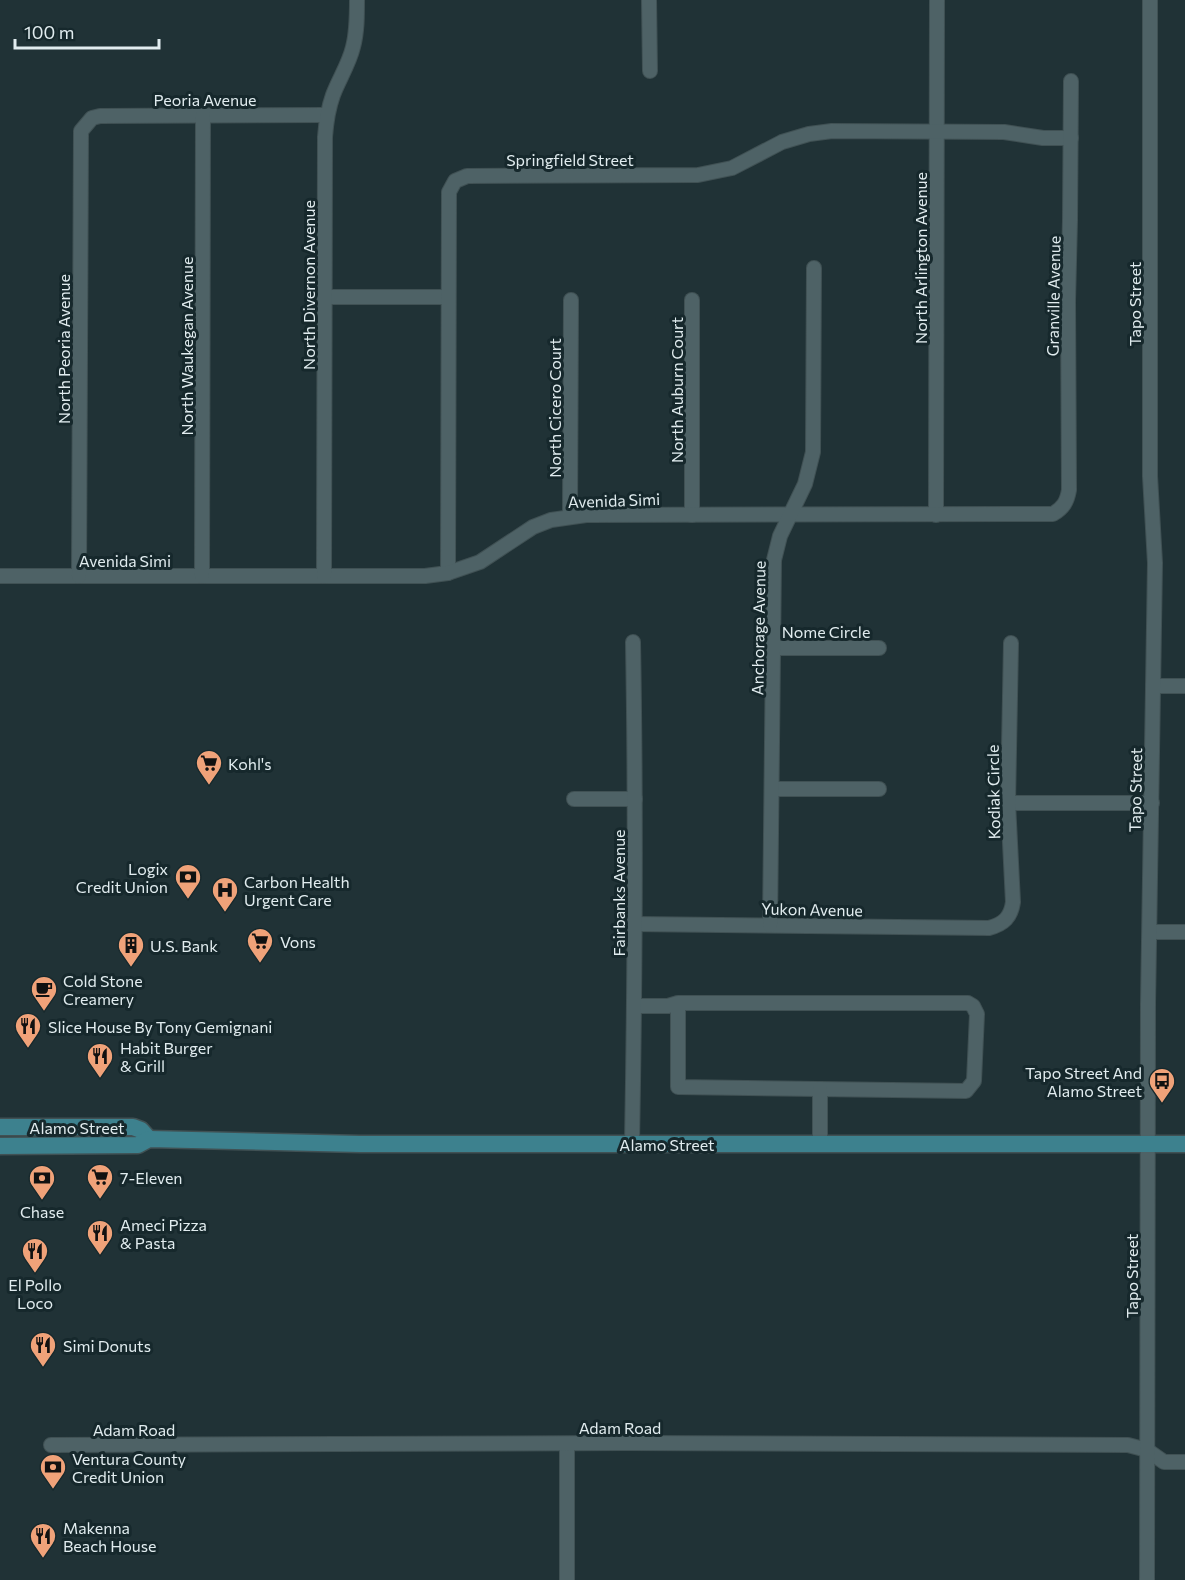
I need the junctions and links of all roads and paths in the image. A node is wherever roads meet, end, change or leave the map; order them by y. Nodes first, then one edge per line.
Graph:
1 (357, 0) edge
2 (649, 0) edge
3 (937, 0) edge
4 (1150, 0) edge
5 (650, 70) dead end
6 (1071, 81) dead end
7 (202, 115) junction
8 (327, 115) junction
9 (86, 123) joint
10 (936, 131) junction
11 (1071, 138) junction
12 (814, 268) dead end
13 (324, 297) junction
14 (448, 297) junction
15 (571, 300) dead end
16 (692, 300) dead end
17 (1061, 509) joint
18 (692, 515) junction
19 (789, 515) junction
20 (936, 515) junction
21 (570, 516) junction
22 (448, 573) junction
23 (0, 576) edge
24 (79, 576) junction
25 (202, 576) junction
26 (324, 576) junction
27 (633, 642) dead end
28 (1011, 643) dead end
29 (773, 648) junction
30 (879, 648) dead end
31 (1153, 686) junction
32 (1185, 686) edge
33 (773, 789) junction
34 (879, 789) dead end
35 (574, 799) dead end
36 (635, 799) junction
37 (1008, 802) junction
38 (1152, 803) junction
39 (634, 924) junction
40 (770, 925) junction
41 (989, 928) joint
42 (1150, 932) junction
43 (1185, 932) edge
44 (678, 1003) junction
45 (635, 1006) junction
46 (820, 1089) junction
47 (0, 1127) edge
48 (149, 1139) junction
49 (632, 1144) junction
50 (820, 1144) junction
51 (1148, 1144) junction
52 (1185, 1144) edge
53 (0, 1146) edge
54 (567, 1444) junction
55 (51, 1445) dead end
56 (1147, 1450) junction
57 (1185, 1462) edge
58 (567, 1580) edge
59 (1147, 1580) edge

1 - 8 street, North Divernon Avenue
2 - 5 street
3 - 10 street, North Arlington Avenue
4 - 31 street, Tapo Street
6 - 11 street, Granville Avenue
7 - 8 street, Peoria Avenue
7 - 9 street, Peoria Avenue
7 - 25 street, North Waukegan Avenue
8 - 13 street, North Divernon Avenue
9 - 24 street, North Peoria Avenue
10 - 11 street, Springfield Street
10 - 14 street, Springfield Street
10 - 20 street, North Arlington Avenue
11 - 17 street, Granville Avenue
12 - 19 street, Anchorage Avenue
13 - 14 street
13 - 26 street, North Divernon Avenue
14 - 22 street, Springfield Street
15 - 21 street, North Cicero Court
16 - 18 street, North Auburn Court
17 - 20 street, Avenida Simi
18 - 19 street, Avenida Simi
18 - 21 street, Avenida Simi
19 - 20 street, Avenida Simi
19 - 29 street, Anchorage Avenue
21 - 22 street, Avenida Simi
22 - 26 street, Avenida Simi
23 - 24 street, Avenida Simi
24 - 25 street, Avenida Simi
25 - 26 street, Avenida Simi
27 - 36 street, Fairbanks Avenue
28 - 37 street, Kodiak Circle
29 - 30 street, Nome Circle
29 - 33 street, Anchorage Avenue
31 - 32 street
31 - 38 street, Tapo Street
33 - 34 street
33 - 40 street, Anchorage Avenue
35 - 36 street
36 - 39 street, Fairbanks Avenue
37 - 38 street
37 - 41 street, Kodiak Circle
38 - 42 street, Tapo Street
39 - 40 street, Yukon Avenue
39 - 45 street, Fairbanks Avenue
40 - 41 street, Yukon Avenue
42 - 43 street
42 - 51 street, Tapo Street
44 - 45 street
44 - 46 street
44 - 46 street
45 - 49 street, Fairbanks Avenue
46 - 50 street
47 - 48 main road, Alamo Street
48 - 49 main road, Alamo Street
48 - 53 main road, Alamo Street
49 - 50 main road, Alamo Street
50 - 51 main road, Alamo Street
51 - 52 main road, Alamo Street
51 - 56 street, Tapo Street
54 - 55 street, Adam Road
54 - 56 street, Adam Road
54 - 58 street
56 - 57 street, Adam Road
56 - 59 street, Tapo Street

